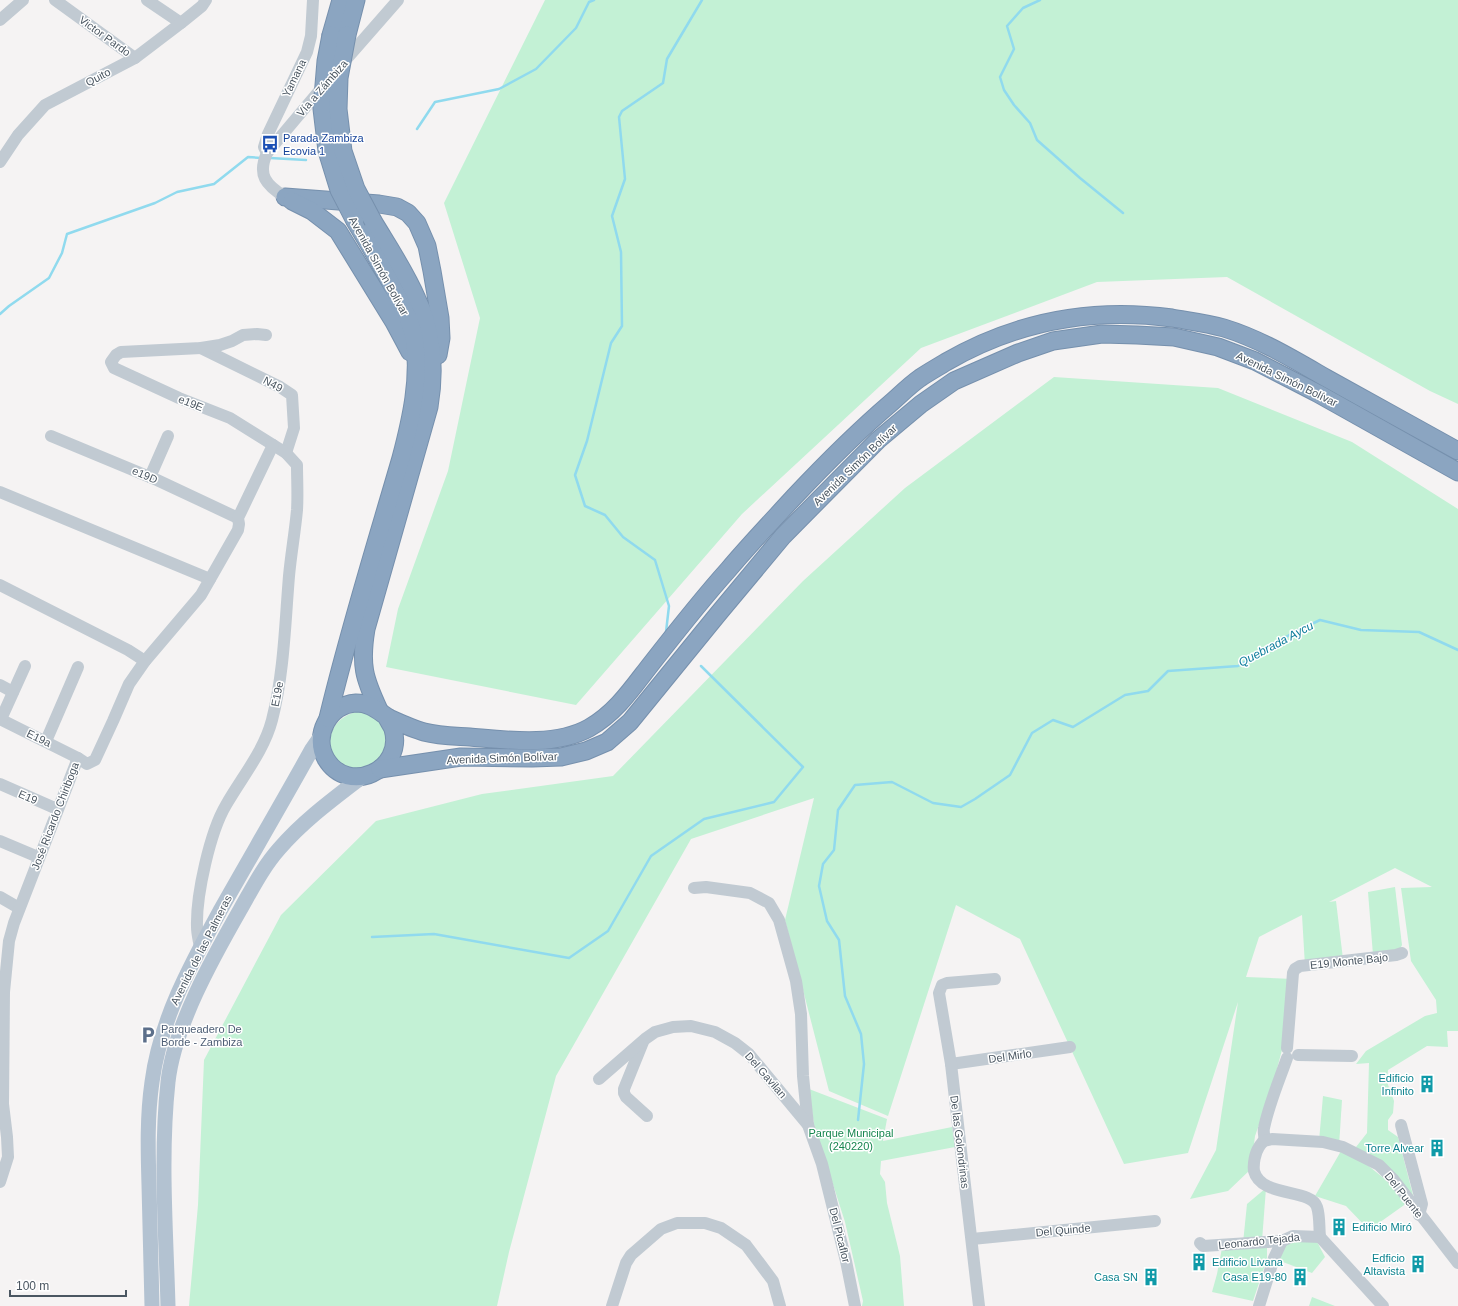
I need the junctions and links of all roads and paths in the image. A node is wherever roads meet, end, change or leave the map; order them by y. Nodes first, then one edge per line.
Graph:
1 (23, 0) edge
2 (55, 0) edge
3 (147, 0) edge
4 (206, 0) edge
5 (313, 0) edge
6 (341, 0) edge
7 (356, 0) edge
8 (398, 0) edge
9 (0, 20) edge
10 (181, 23) junction
11 (339, 35) junction
12 (135, 58) junction
13 (267, 153) junction
14 (0, 162) edge
15 (285, 198) junction
16 (266, 335) dead end
17 (201, 348) junction
18 (416, 360) junction
19 (432, 373) junction
20 (51, 436) dead end
21 (168, 436) dead end
22 (273, 445) junction
23 (1458, 451) edge
24 (286, 453) junction
25 (296, 465) joint
26 (1455, 471) edge
27 (150, 477) junction
28 (0, 492) edge
29 (238, 518) junction
30 (210, 579) junction
31 (0, 585) edge
32 (363, 585) junction
33 (145, 661) junction
34 (25, 666) dead end
35 (78, 667) dead end
36 (0, 685) edge
37 (13, 692) junction
38 (383, 713) junction
39 (328, 718) junction
40 (0, 719) edge
41 (46, 741) junction
42 (317, 743) junction
43 (78, 758) junction
44 (380, 769) junction
45 (363, 776) junction
46 (0, 784) edge
47 (57, 809) junction
48 (0, 841) edge
49 (38, 857) junction
50 (694, 888) dead end
51 (0, 897) edge
52 (198, 907) junction
53 (19, 908) junction
54 (217, 917) junction
55 (200, 948) junction
56 (1402, 953) dead end
57 (995, 979) dead end
58 (645, 1039) junction
59 (1070, 1048) dead end
60 (1291, 1054) junction
61 (1352, 1056) dead end
62 (951, 1064) junction
63 (599, 1079) dead end
64 (647, 1116) dead end
65 (808, 1125) junction
66 (1400, 1125) dead end
67 (1264, 1140) junction
68 (822, 1164) joint
69 (0, 1182) edge
70 (1420, 1215) junction
71 (1155, 1221) dead end
72 (1320, 1237) junction
73 (972, 1238) junction
74 (1282, 1241) junction
75 (1200, 1243) dead end
76 (1458, 1263) edge
77 (1373, 1301) edge
78 (152, 1306) edge
79 (168, 1306) edge
80 (612, 1306) edge
81 (780, 1306) edge
82 (855, 1306) edge
83 (979, 1306) edge
84 (1259, 1306) edge
85 (1383, 1306) edge

1 - 9 street
2 - 12 street, Victor Pardo
3 - 10 street
4 - 10 street, Quito
5 - 13 street, Yamana
6 - 11 highway, Avenida Simón Bolívar
7 - 11 highway, Avenida Simón Bolívar
8 - 13 street, Vía a Zámbiza
10 - 12 street, Quito
11 - 18 highway, Avenida Simón Bolívar, bridge
11 - 19 highway, Avenida Simón Bolívar, bridge
12 - 14 street, Quito
13 - 15 street, Vía a Zámbiza
15 - 18 highway
15 - 19 highway
16 - 17 street
17 - 22 street, e19E
17 - 24 street, N49
18 - 32 highway, Avenida Simón Bolívar
19 - 38 highway, Avenida Simón Bolívar
20 - 27 street, e19D
21 - 27 street
22 - 24 street, e19E
22 - 29 street, José Ricardo Chiriboga
23 - 38 highway, Avenida Simón Bolívar
24 - 25 street, e19E
25 - 52 street, E19e
26 - 44 highway, Avenida Simón Bolívar
27 - 29 street, e19D
28 - 30 street
29 - 30 street, José Ricardo Chiriboga
30 - 33 street, José Ricardo Chiriboga
31 - 33 street
32 - 39 highway, Avenida Simón Bolívar
32 - 42 highway
33 - 43 street, José Ricardo Chiriboga
34 - 37 street
35 - 41 street
36 - 37 street
37 - 40 street
38 - 39 highway
38 - 44 highway
39 - 42 highway
40 - 41 street, E19a
41 - 43 street, E19a
42 - 45 highway
42 - 54 main road, Avenida de las Palmeras
43 - 47 street, José Ricardo Chiriboga
44 - 45 highway
45 - 79 main road, Avenida de las Palmeras
46 - 47 street, E19
47 - 49 street, José Ricardo Chiriboga
48 - 49 street
49 - 53 street, José Ricardo Chiriboga
50 - 65 street
51 - 53 street
52 - 54 street
52 - 55 street, E19e
53 - 69 street, José Ricardo Chiriboga
54 - 55 main road, Avenida de las Palmeras
55 - 78 main road, Avenida de las Palmeras
56 - 60 street, E19 Monte Bajo
57 - 62 street, De las Golondrinas
58 - 63 street, Del Gavilan
58 - 64 street
58 - 65 street, Del Gavilan
59 - 62 street, Del Mirlo
60 - 61 street
60 - 67 street
62 - 73 street, De las Golondrinas
65 - 68 street, Del Gavilan
66 - 70 street
67 - 70 street, Del Puente
67 - 72 street
68 - 82 street, Del Picaflor
70 - 76 street, Del Puente
71 - 73 street, Del Quinde
72 - 74 street, Leonardo Tejada
72 - 77 street
73 - 83 street, De las Golondrinas
74 - 75 street, Leonardo Tejada
74 - 84 street
77 - 85 street
80 - 81 street

